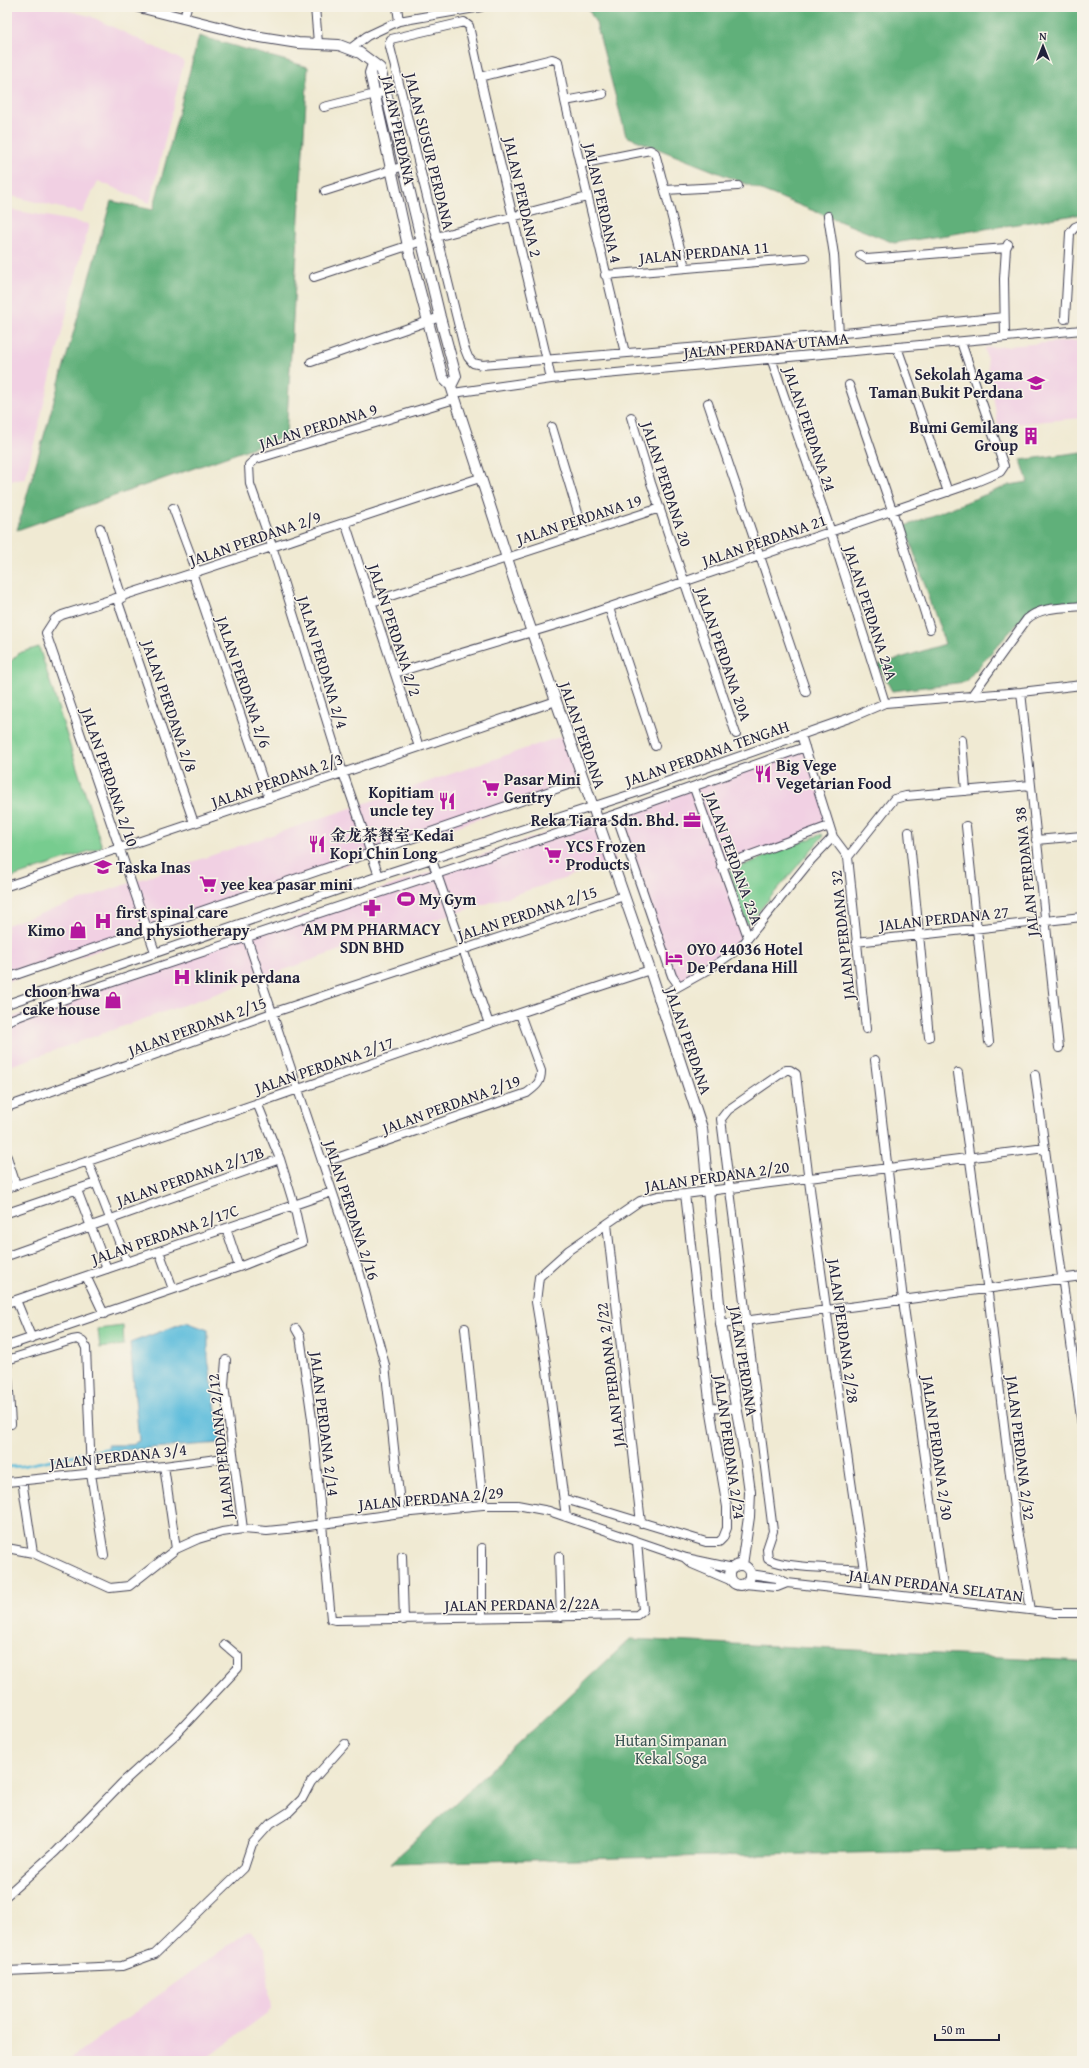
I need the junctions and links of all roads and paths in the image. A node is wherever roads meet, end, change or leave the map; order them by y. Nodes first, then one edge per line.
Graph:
1 (139, 7) edge
2 (187, 7) edge
3 (315, 7) edge
4 (397, 7) edge
5 (481, 7) edge
6 (184, 17) junction
7 (399, 21) junction
8 (467, 23) joint
9 (318, 43) junction
10 (350, 49) junction
11 (373, 64) junction
12 (480, 76) junction
13 (387, 92) junction
14 (603, 94) dead end
15 (375, 95) junction
16 (565, 101) junction
17 (324, 107) dead end
18 (580, 164) junction
19 (404, 166) junction
20 (392, 170) junction
21 (738, 186) dead end
22 (665, 190) junction
23 (325, 191) dead end
24 (587, 197) junction
25 (513, 215) junction
26 (828, 216) dead end
27 (1082, 224) edge
28 (436, 237) junction
29 (422, 241) junction
30 (408, 246) junction
31 (860, 255) dead end
32 (805, 258) dead end
33 (685, 267) junction
34 (605, 275) junction
35 (314, 277) dead end
36 (440, 317) junction
37 (1004, 317) junction
38 (1065, 319) dead end
39 (428, 321) junction
40 (1082, 330) edge
41 (839, 334) junction
42 (1005, 337) junction
43 (961, 342) junction
44 (897, 347) junction
45 (624, 353) junction
46 (771, 358) junction
47 (547, 360) junction
48 (311, 362) dead end
49 (551, 379) junction
50 (849, 385) dead end
51 (453, 393) junction
52 (708, 403) dead end
53 (631, 417) dead end
54 (552, 427) dead end
55 (480, 478) junction
56 (948, 492) junction
57 (173, 508) dead end
58 (660, 508) junction
59 (892, 510) junction
60 (345, 522) junction
61 (100, 528) dead end
62 (831, 532) junction
63 (584, 533) junction
64 (272, 546) junction
65 (759, 556) junction
66 (506, 558) junction
67 (195, 574) junction
68 (685, 582) junction
69 (120, 598) junction
70 (372, 602) junction
71 (1082, 606) edge
72 (609, 608) junction
73 (930, 629) dead end
74 (532, 632) junction
75 (46, 633) joint
76 (395, 673) junction
77 (1082, 685) edge
78 (806, 692) dead end
79 (1021, 692) junction
80 (972, 695) junction
81 (556, 701) junction
82 (885, 702) junction
83 (736, 734) dead end
84 (801, 735) junction
85 (962, 740) dead end
86 (655, 746) dead end
87 (419, 747) junction
88 (805, 748) junction
89 (343, 773) junction
90 (582, 780) junction
91 (1030, 785) junction
92 (694, 788) junction
93 (966, 791) junction
94 (269, 798) junction
95 (592, 807) junction
96 (616, 814) junction
97 (597, 820) junction
98 (194, 823) junction
99 (829, 826) junction
100 (966, 826) dead end
101 (909, 832) dead end
102 (1082, 836) edge
103 (833, 837) junction
104 (1036, 840) junction
105 (120, 848) junction
106 (372, 853) junction
107 (848, 857) junction
108 (432, 860) junction
109 (721, 866) junction
110 (437, 872) junction
111 (379, 876) junction
112 (7, 886) edge
113 (624, 896) junction
114 (1082, 917) edge
115 (1045, 921) junction
116 (242, 923) junction
117 (976, 929) junction
118 (148, 931) junction
119 (918, 935) junction
120 (748, 937) junction
121 (247, 938) junction
122 (856, 942) junction
123 (463, 949) junction
124 (155, 952) junction
125 (650, 970) junction
126 (7, 978) edge
127 (679, 986) junction
128 (658, 998) junction
129 (7, 1004) edge
130 (272, 1013) junction
131 (520, 1014) junction
132 (7, 1021) edge
133 (489, 1024) junction
134 (866, 1029) dead end
135 (929, 1037) dead end
136 (989, 1042) dead end
137 (1059, 1048) dead end
138 (875, 1060) dead end
139 (958, 1073) dead end
140 (1035, 1075) dead end
141 (297, 1088) junction
142 (257, 1103) junction
143 (7, 1107) edge
144 (1045, 1148) junction
145 (7, 1157) edge
146 (280, 1159) junction
147 (969, 1159) junction
148 (88, 1162) junction
149 (322, 1163) junction
150 (889, 1168) junction
151 (808, 1178) junction
152 (96, 1183) junction
153 (16, 1185) junction
154 (7, 1188) edge
155 (730, 1188) junction
156 (77, 1190) junction
157 (709, 1190) junction
158 (332, 1192) junction
159 (685, 1194) junction
160 (294, 1205) junction
161 (7, 1213) edge
162 (110, 1219) junction
163 (607, 1224) junction
164 (91, 1226) junction
165 (226, 1228) junction
166 (159, 1251) junction
167 (7, 1256) edge
168 (127, 1262) junction
169 (239, 1267) junction
170 (107, 1269) junction
171 (86, 1276) junction
172 (1082, 1276) edge
173 (1064, 1279) junction
174 (987, 1289) junction
175 (173, 1290) junction
176 (16, 1300) junction
177 (903, 1300) junction
178 (7, 1303) edge
179 (825, 1310) junction
180 (104, 1314) junction
181 (745, 1321) junction
182 (721, 1324) junction
183 (465, 1328) dead end
184 (296, 1329) dead end
185 (32, 1339) junction
186 (7, 1346) edge
187 (7, 1360) edge
188 (226, 1360) dead end
189 (710, 1408) junction
190 (736, 1409) junction
191 (11, 1424) dead end
192 (1082, 1425) edge
193 (232, 1457) junction
194 (164, 1466) junction
195 (91, 1474) junction
196 (22, 1480) junction
197 (7, 1482) edge
198 (565, 1499) junction
199 (483, 1505) junction
200 (401, 1513) junction
201 (566, 1517) junction
202 (641, 1523) junction
203 (323, 1524) junction
204 (243, 1529) junction
205 (637, 1542) junction
206 (7, 1548) edge
207 (482, 1548) dead end
208 (176, 1549) junction
209 (34, 1553) junction
210 (104, 1555) dead end
211 (402, 1556) dead end
212 (559, 1556) dead end
213 (686, 1558) junction
214 (737, 1567) junction
215 (864, 1570) junction
216 (750, 1574) junction
217 (732, 1581) junction
218 (787, 1583) junction
219 (744, 1584) junction
220 (866, 1591) junction
221 (945, 1600) junction
222 (1031, 1610) junction
223 (1082, 1613) edge
224 (561, 1617) junction
225 (482, 1618) junction
226 (331, 1619) joint
227 (404, 1620) junction
228 (225, 1645) dead end
229 (345, 1744) dead end
230 (7, 1895) edge
231 (7, 1971) edge

1 - 6 street
2 - 6 street
3 - 9 street
4 - 7 street
5 - 7 street
6 - 9 street
7 - 10 street
8 - 12 street, JALAN PERDANA 2
8 - 28 street, JALAN SUSUR PERDANA
9 - 10 street
10 - 11 street
11 - 13 street, JALAN PERDANA
11 - 15 street, JALAN PERDANA
12 - 16 street, JALAN PERDANA 4
12 - 25 street, JALAN PERDANA 2
13 - 15 street
13 - 19 street, JALAN PERDANA
14 - 16 street
15 - 17 street
15 - 20 street, JALAN PERDANA
16 - 18 street, JALAN PERDANA 4
18 - 22 street
18 - 24 street, JALAN PERDANA 4
19 - 20 street
19 - 29 street, JALAN PERDANA
20 - 23 street
20 - 30 street, JALAN PERDANA
21 - 22 street
22 - 33 street
24 - 25 street
24 - 34 street, JALAN PERDANA 4
25 - 28 street
25 - 47 street, JALAN PERDANA 2
26 - 41 street
27 - 38 street
28 - 47 street, JALAN SUSUR PERDANA
29 - 30 street
29 - 36 street, JALAN PERDANA
30 - 35 street
30 - 39 street, JALAN PERDANA
31 - 37 street
32 - 33 street, JALAN PERDANA 11
33 - 34 street, JALAN PERDANA 11
34 - 45 street, JALAN PERDANA 4
36 - 39 street
36 - 51 street, JALAN PERDANA
37 - 41 street, JALAN SUSUR PERDANA
37 - 42 street
39 - 48 street
39 - 51 street, JALAN PERDANA
40 - 42 street, JALAN PERDANA UTAMA
41 - 45 street, JALAN SUSUR PERDANA
42 - 43 street, JALAN PERDANA UTAMA
43 - 44 street, JALAN PERDANA UTAMA
43 - 56 street, JALAN PERDANA 21
44 - 46 street, JALAN PERDANA UTAMA
44 - 56 street
45 - 47 street, JALAN SUSUR PERDANA
46 - 49 street, JALAN PERDANA UTAMA
46 - 62 street, JALAN PERDANA 24
47 - 49 street, JALAN PERDANA 2
49 - 51 street, JALAN PERDANA UTAMA
50 - 59 street
51 - 55 street, JALAN PERDANA
51 - 64 street, JALAN PERDANA 9
52 - 65 street
53 - 58 street, JALAN PERDANA 20
54 - 63 street
55 - 60 street, JALAN PERDANA 2/9
55 - 66 street, JALAN PERDANA
56 - 59 street, JALAN PERDANA 21
57 - 67 street, JALAN PERDANA 2/6
58 - 63 street, JALAN PERDANA 19
58 - 68 street, JALAN PERDANA 20
59 - 62 street, JALAN PERDANA 21
59 - 73 street
60 - 64 street, JALAN PERDANA 2/9
60 - 70 street, JALAN PERDANA 2/2
61 - 69 street, JALAN PERDANA 2/8
62 - 65 street, JALAN PERDANA 21
62 - 82 street, JALAN PERDANA 24A
63 - 66 street, JALAN PERDANA 19
64 - 67 street, JALAN PERDANA 2/9
64 - 89 street, JALAN PERDANA 2/4
65 - 68 street, JALAN PERDANA 21
65 - 78 street
66 - 70 street, JALAN PERDANA 19
66 - 74 street, JALAN PERDANA
67 - 69 street, JALAN PERDANA 2/9
67 - 94 street, JALAN PERDANA 2/6
68 - 72 street, JALAN PERDANA 21
68 - 83 street, JALAN PERDANA 20A
69 - 75 street, JALAN PERDANA 2/9
69 - 98 street, JALAN PERDANA 2/8
70 - 76 street, JALAN PERDANA 2/2
71 - 80 street
72 - 74 street, JALAN PERDANA 21
72 - 86 street
74 - 76 street, JALAN PERDANA 21
74 - 81 street, JALAN PERDANA
75 - 105 street, JALAN PERDANA 2/10
76 - 87 street, JALAN PERDANA 2/2
77 - 79 street, JALAN PERDANA TENGAH
79 - 80 street, JALAN PERDANA TENGAH
79 - 91 street, JALAN PERDANA 38
80 - 82 street, JALAN PERDANA TENGAH
81 - 87 street, JALAN PERDANA 2/3
81 - 90 street, JALAN PERDANA
82 - 84 street, JALAN PERDANA TENGAH
84 - 88 street
84 - 95 street, JALAN PERDANA TENGAH
85 - 93 street
87 - 89 street, JALAN PERDANA 2/3
88 - 92 street
88 - 99 street
89 - 94 street, JALAN PERDANA 2/3
89 - 106 street, JALAN PERDANA 2/4
90 - 95 street, JALAN PERDANA
90 - 106 street
91 - 93 street, JALAN PERDANA 32
91 - 104 street, JALAN PERDANA 38
92 - 96 street
92 - 109 street, JALAN PERDANA 23A
93 - 107 street, JALAN PERDANA 32
94 - 98 street, JALAN PERDANA 2/3
95 - 97 street, JALAN PERDANA
95 - 108 street, JALAN PERDANA TENGAH
96 - 97 street
96 - 127 street
97 - 110 street
97 - 113 street, JALAN PERDANA
98 - 105 street, JALAN PERDANA 2/3
99 - 103 street
99 - 109 street
100 - 117 street
101 - 119 street
102 - 104 street
103 - 107 street
103 - 120 street
104 - 115 street, JALAN PERDANA 38
105 - 112 street, JALAN PERDANA 2/3
105 - 118 street, JALAN PERDANA 2/10
106 - 111 street, JALAN PERDANA 2/4
106 - 118 street
107 - 122 street, JALAN PERDANA 32
108 - 110 street
108 - 111 street, JALAN PERDANA TENGAH
109 - 120 street, JALAN PERDANA 23A
110 - 121 street
110 - 123 street
111 - 116 street, JALAN PERDANA TENGAH
113 - 123 street, JALAN PERDANA 2/15
113 - 125 street, JALAN PERDANA
114 - 115 street, JALAN PERDANA 27
115 - 117 street, JALAN PERDANA 27
115 - 137 street, JALAN PERDANA 38
116 - 121 street, JALAN PERDANA 2/16
116 - 124 street, JALAN PERDANA TENGAH
117 - 119 street, JALAN PERDANA 27
117 - 136 street
118 - 124 street, JALAN PERDANA 2/10
118 - 126 street
119 - 122 street, JALAN PERDANA 27
119 - 135 street
120 - 127 street
121 - 130 street, JALAN PERDANA 2/16
121 - 132 street
122 - 134 street, JALAN PERDANA 32
123 - 130 street, JALAN PERDANA 2/15
123 - 133 street
124 - 129 street, JALAN PERDANA TENGAH
125 - 128 street, JALAN PERDANA
125 - 131 street, JALAN PERDANA 2/17
127 - 128 street
128 - 157 street, JALAN PERDANA
130 - 141 street, JALAN PERDANA 2/16
130 - 143 street, JALAN PERDANA 2/15
131 - 133 street, JALAN PERDANA 2/17
131 - 149 street, JALAN PERDANA 2/19
133 - 141 street, JALAN PERDANA 2/17
138 - 150 street
139 - 147 street
140 - 144 street
141 - 142 street, JALAN PERDANA 2/17
141 - 149 street, JALAN PERDANA 2/16
142 - 146 street
142 - 148 street, JALAN PERDANA 2/17
144 - 147 street, JALAN PERDANA 2/20
144 - 173 street
145 - 153 street
146 - 160 street
146 - 162 street, JALAN PERDANA 2/17B
147 - 150 street, JALAN PERDANA 2/20
147 - 174 street, JALAN PERDANA 2/32
148 - 152 street
148 - 153 street, JALAN PERDANA 2/17
149 - 158 street, JALAN PERDANA 2/16
150 - 151 street, JALAN PERDANA 2/20
150 - 177 street, JALAN PERDANA 2/30
151 - 155 street, JALAN PERDANA 2/20
151 - 155 street, JALAN PERDANA 2/28
151 - 179 street, JALAN PERDANA 2/28
152 - 156 street
152 - 162 street
153 - 154 street, JALAN PERDANA 2/17
155 - 157 street, JALAN PERDANA 2/20
155 - 181 street
156 - 161 street
156 - 164 street
157 - 159 street, JALAN PERDANA 2/20
157 - 182 street, JALAN PERDANA
158 - 160 street, JALAN PERDANA 2/17C
158 - 200 street, JALAN PERDANA 2/16
159 - 163 street, JALAN PERDANA 2/20
159 - 189 street, JALAN PERDANA 2/24
160 - 165 street, JALAN PERDANA 2/17C
160 - 169 street
162 - 164 street, JALAN PERDANA 2/17B
162 - 168 street
163 - 198 street, JALAN PERDANA 2/20
163 - 202 street, JALAN PERDANA 2/22
164 - 167 street, JALAN PERDANA 2/17B
164 - 170 street
165 - 166 street, JALAN PERDANA 2/17C
165 - 169 street
166 - 168 street, JALAN PERDANA 2/17C
166 - 175 street
168 - 170 street, JALAN PERDANA 2/17C
169 - 175 street
170 - 171 street, JALAN PERDANA 2/17C
171 - 176 street, JALAN PERDANA 2/17C
171 - 180 street
172 - 173 street
173 - 174 street
173 - 192 street
174 - 177 street
174 - 222 street, JALAN PERDANA 2/32
175 - 180 street
176 - 178 street, JALAN PERDANA 2/17C
176 - 185 street
177 - 179 street
177 - 221 street, JALAN PERDANA 2/30
179 - 181 street
179 - 215 street, JALAN PERDANA 2/28
180 - 185 street
181 - 182 street
181 - 215 street
182 - 190 street, JALAN PERDANA
183 - 199 street
184 - 203 street, JALAN PERDANA 2/14
185 - 186 street
187 - 191 street
187 - 195 street
188 - 193 street, JALAN PERDANA 2/12
189 - 190 street
189 - 202 street, JALAN PERDANA 2/24
190 - 214 street, JALAN PERDANA
193 - 194 street, JALAN PERDANA 3/4
193 - 204 street, JALAN PERDANA 2/12
194 - 195 street, JALAN PERDANA 3/4
194 - 208 street
195 - 196 street, JALAN PERDANA 3/4
195 - 210 street
196 - 197 street, JALAN PERDANA 3/4
196 - 209 street
198 - 201 street, JALAN PERDANA 2/20
198 - 202 street, JALAN PERDANA 2/24
199 - 200 street, JALAN PERDANA 2/29
199 - 201 street, JALAN PERDANA 2/29
200 - 203 street, JALAN PERDANA 2/29
201 - 205 street, JALAN PERDANA 2/29
203 - 204 street, JALAN PERDANA 2/29
203 - 226 street, JALAN PERDANA 2/14
204 - 208 street
205 - 213 street, JALAN PERDANA 2/29
205 - 224 street, JALAN PERDANA 2/22A
206 - 209 street
207 - 225 street
208 - 209 street
211 - 227 street
212 - 224 street
213 - 214 street
213 - 217 street
214 - 216 street
214 - 217 street
215 - 220 street, JALAN PERDANA 2/28
216 - 218 street
216 - 219 street
217 - 219 street
218 - 219 street
218 - 220 street, JALAN PERDANA SELATAN
220 - 221 street, JALAN PERDANA SELATAN
221 - 222 street, JALAN PERDANA SELATAN
222 - 223 street, JALAN PERDANA SELATAN
224 - 225 street, JALAN PERDANA 2/22A
225 - 227 street, JALAN PERDANA 2/22A
226 - 227 street, JALAN PERDANA 2/22A
228 - 230 street
229 - 231 street

